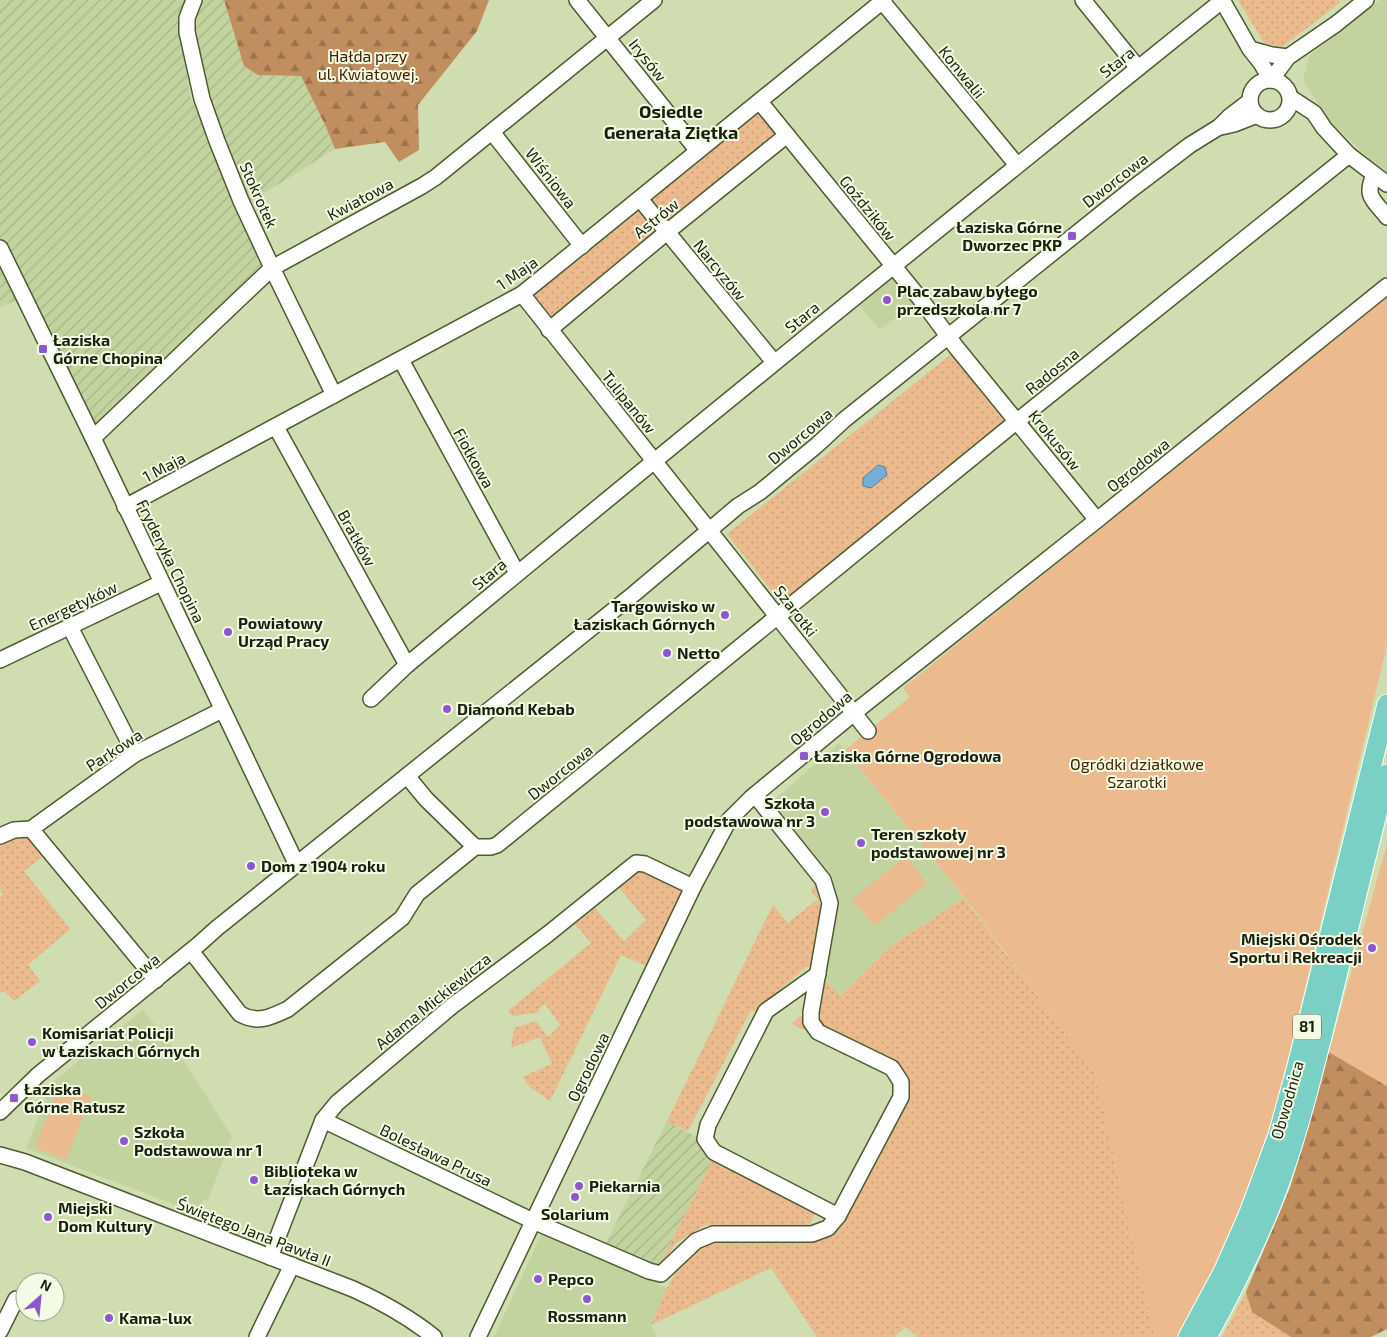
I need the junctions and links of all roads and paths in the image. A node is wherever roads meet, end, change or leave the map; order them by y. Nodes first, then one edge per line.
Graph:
1 (194, 0) edge
2 (577, 0) edge
3 (654, 0) edge
4 (1083, 0) edge
5 (1223, 0) edge
6 (1366, 0) edge
7 (883, 1) edge
8 (608, 38) junction
9 (1302, 48) junction
10 (1250, 49) junction
11 (1288, 57) junction
12 (1138, 68) junction
13 (1271, 80) junction
14 (1256, 86) junction
15 (1289, 93) junction
16 (1250, 101) junction
17 (760, 102) junction
18 (1257, 115) junction
19 (1283, 116) junction
20 (1220, 127) junction
21 (1324, 128) junction
22 (492, 132) junction
23 (787, 135) junction
24 (698, 151) junction
25 (1349, 155) junction
26 (1017, 165) junction
27 (1374, 175) junction
28 (1387, 184) edge
29 (640, 199) junction
30 (1387, 217) edge
31 (667, 232) junction
32 (582, 246) junction
33 (0, 248) edge
34 (893, 266) junction
35 (272, 268) junction
36 (1387, 286) edge
37 (522, 294) junction
38 (549, 330) junction
39 (948, 336) junction
40 (401, 360) junction
41 (774, 362) junction
42 (334, 395) junction
43 (1018, 421) junction
44 (276, 427) junction
45 (93, 438) junction
46 (654, 461) junction
47 (125, 507) junction
48 (1097, 520) junction
49 (709, 530) junction
50 (517, 573) junction
51 (161, 583) junction
52 (778, 616) junction
53 (70, 627) junction
54 (0, 660) edge
55 (407, 665) junction
56 (371, 699) dead end
57 (1387, 704) edge
58 (222, 710) junction
59 (855, 714) junction
60 (868, 731) dead end
61 (135, 754) junction
62 (1387, 774) edge
63 (407, 776) junction
64 (755, 795) junction
65 (32, 829) junction
66 (0, 836) edge
67 (475, 847) junction
68 (296, 863) junction
69 (694, 887) junction
70 (191, 951) junction
71 (818, 974) junction
72 (156, 980) junction
73 (38, 1075) junction
74 (0, 1100) edge
75 (0, 1112) edge
76 (323, 1120) junction
77 (0, 1148) edge
78 (0, 1156) edge
79 (25, 1162) junction
80 (838, 1216) junction
81 (533, 1221) junction
82 (270, 1257) junction
83 (292, 1265) junction
84 (15, 1301) edge
85 (0, 1331) edge
86 (257, 1337) edge
87 (434, 1337) edge
88 (478, 1337) edge
89 (1188, 1337) edge
90 (1207, 1337) edge

1 - 35 street, Stokrotek
2 - 8 street, Irysów
3 - 8 street, Kwiatowa
4 - 12 street
5 - 10 street
5 - 12 street, Stara
6 - 9 street
7 - 17 street, 1 Maja
7 - 26 street, Konwalii
8 - 22 street, Kwiatowa
8 - 24 street, Irysów
9 - 11 street
9 - 15 street
10 - 11 street
10 - 13 street
10 - 14 street
11 - 13 street
12 - 26 street, Stara
13 - 14 street
13 - 15 street
14 - 16 street
15 - 19 street
15 - 21 street
16 - 18 street
16 - 20 street, Dworcowa
17 - 23 street, Goździków
17 - 24 street, 1 Maja
18 - 19 street
18 - 20 street, Dworcowa
19 - 21 street
20 - 39 street, Dworcowa
21 - 25 street
22 - 32 street, Wiśniowa
22 - 35 street, Kwiatowa
23 - 31 street, Astrów
23 - 34 street, Goździków
24 - 29 street, 1 Maja
25 - 27 street
25 - 43 street, Radosna
26 - 34 street, Stara
27 - 28 street
27 - 30 street
29 - 31 street, Narcyzów
29 - 32 street, 1 Maja
31 - 38 street, Astrów
31 - 41 street, Narcyzów
32 - 37 street, 1 Maja
33 - 45 street, Fryderyka Chopina
34 - 39 street, Goździków
34 - 41 street, Stara
35 - 42 street, Stokrotek
35 - 45 street, Kwiatowa
36 - 48 street, Ogrodowa
37 - 38 street, Tulipanów
37 - 40 street, 1 Maja
38 - 46 street, Tulipanów
39 - 43 street, Krokusów
39 - 49 street, Dworcowa
40 - 42 street, 1 Maja
40 - 50 street, Fiołkowa
41 - 46 street, Stara
42 - 44 street, 1 Maja
43 - 48 street, Krokusów
43 - 52 street, Radosna
44 - 47 street, 1 Maja
44 - 55 street, Bratków
45 - 47 street, Fryderyka Chopina
46 - 49 street, Tulipanów
46 - 50 street, Stara
47 - 51 street, Fryderyka Chopina
48 - 59 street, Ogrodowa
49 - 52 street, Szarotki
49 - 63 street, Dworcowa
50 - 55 street, Stara
51 - 53 street, Energetyków
51 - 58 street, Fryderyka Chopina
52 - 59 street, Szarotki
52 - 67 street, Dworcowa
53 - 54 street, Energetyków
53 - 61 street
55 - 56 street, Stara
57 - 89 main road, Obwodnica / 81
58 - 61 street, Parkowa
58 - 68 street, Fryderyka Chopina
59 - 60 street, Szarotki
59 - 64 street, Ogrodowa
61 - 65 street, Parkowa
62 - 90 main road, Obwodnica / 81
63 - 67 street
63 - 68 street, Dworcowa
64 - 69 street, Ogrodowa
64 - 71 street
65 - 66 street, Parkowa
65 - 72 street
67 - 70 street
68 - 70 street, Dworcowa
69 - 76 street, Adama Mickiewicza
69 - 81 street, Ogrodowa
70 - 72 street, Dworcowa
71 - 80 street
71 - 80 street
72 - 73 street, Dworcowa
73 - 74 street, Dworcowa
73 - 75 street, Dworcowa
76 - 81 street, Bolesława Prusa
76 - 82 street, Adama Mickiewicza
77 - 79 street, Świętego Jana Pawła II
78 - 79 street, Świętego Jana Pawła II
79 - 82 street, Świętego Jana Pawła II
80 - 81 street, Bolesława Prusa
81 - 88 street, Ogrodowa
82 - 83 street, Świętego Jana Pawła II
83 - 86 street
83 - 87 street, Świętego Jana Pawła II
84 - 85 street

